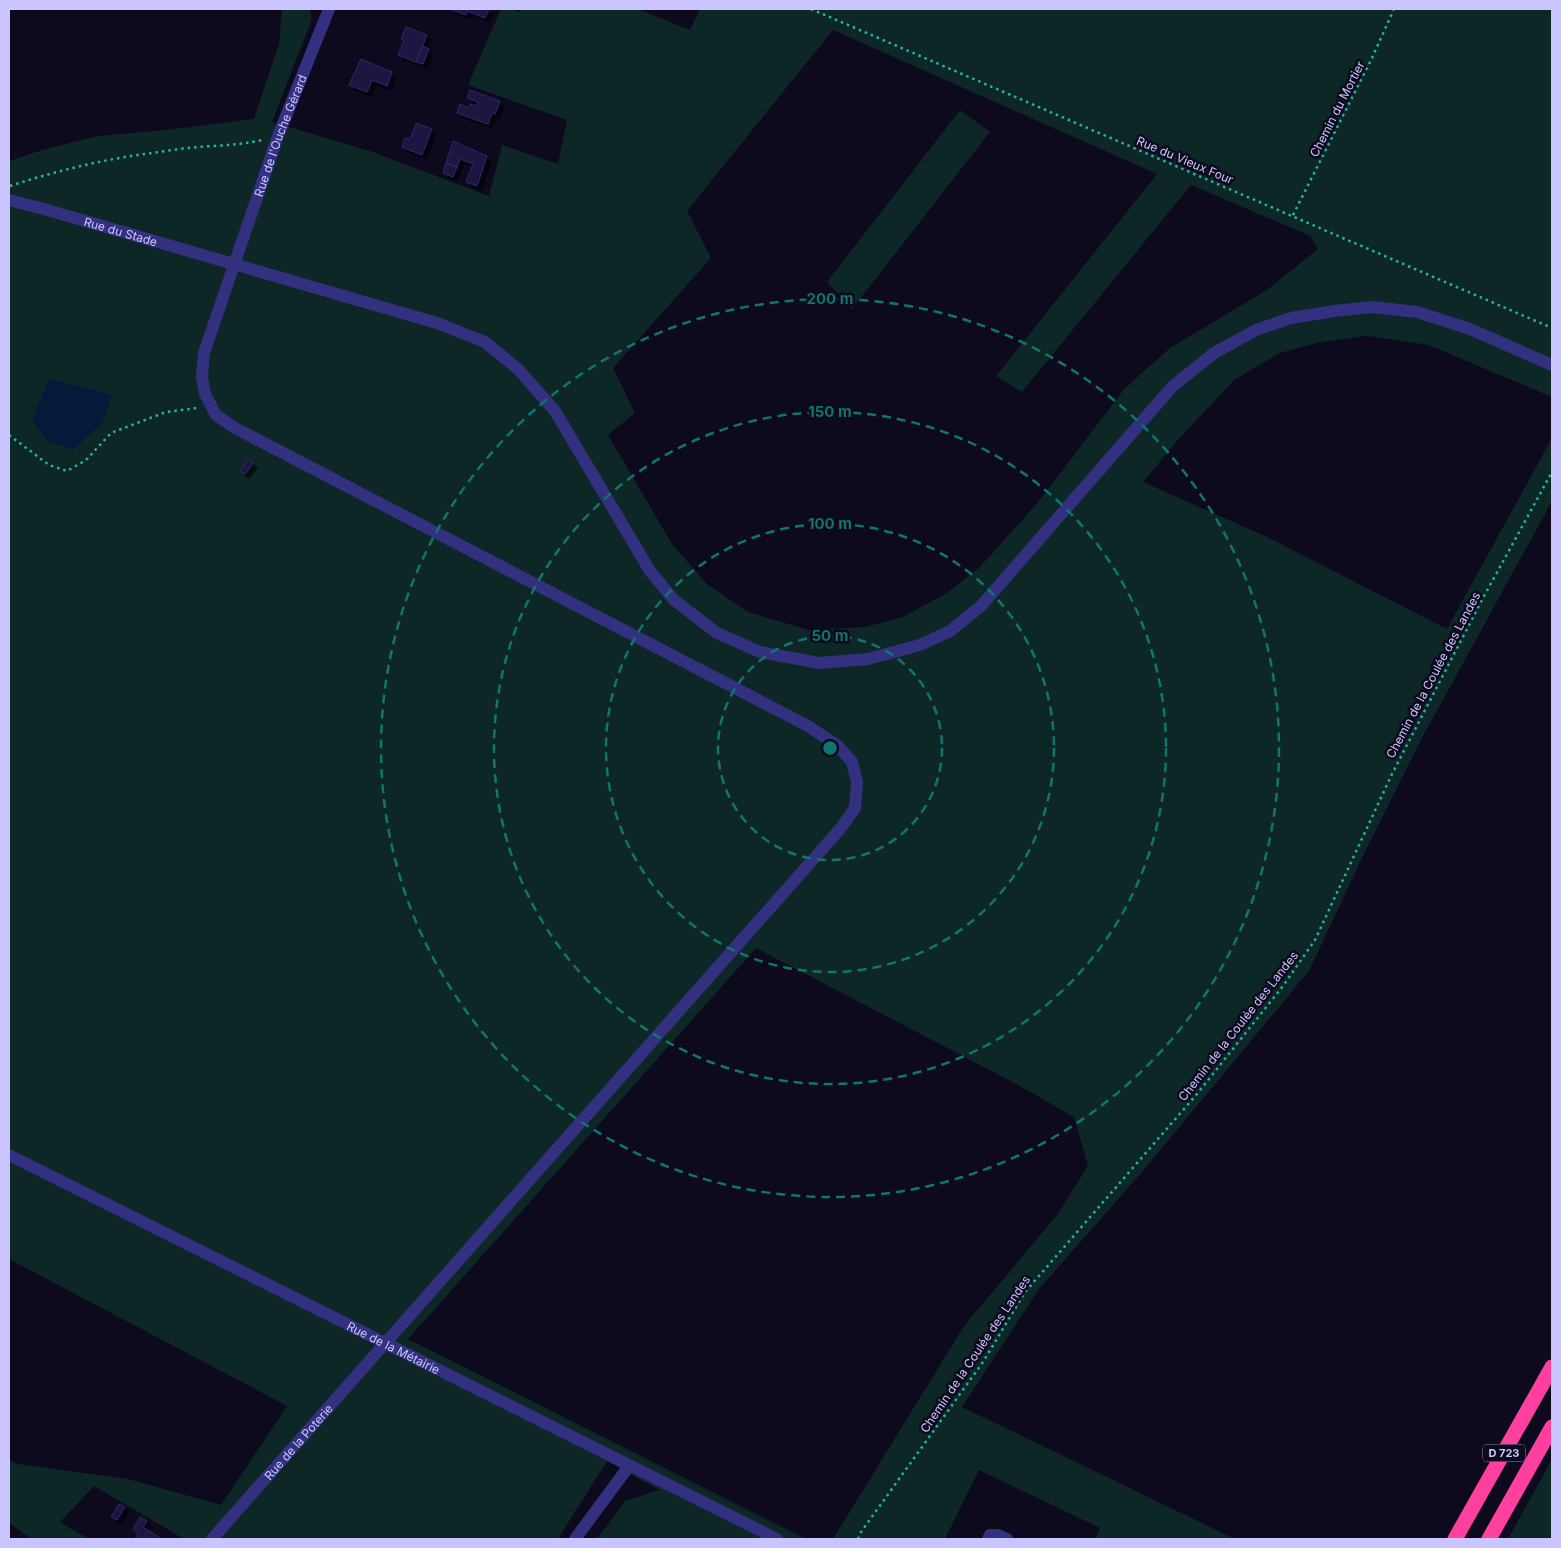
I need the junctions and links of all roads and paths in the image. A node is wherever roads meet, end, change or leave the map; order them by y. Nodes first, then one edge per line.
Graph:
1 (329, 9) edge
2 (811, 9) edge
3 (1394, 9) edge
4 (278, 136) junction
5 (9, 187) edge
6 (9, 200) edge
7 (1293, 215) junction
8 (234, 263) junction
9 (1552, 328) edge
10 (1552, 365) edge
11 (211, 406) junction
12 (9, 435) edge
13 (1552, 472) edge
14 (9, 1155) edge
15 (384, 1342) junction
16 (1552, 1367) edge
17 (1552, 1427) edge
18 (629, 1466) junction
19 (212, 1539) edge
20 (575, 1539) edge
21 (777, 1539) edge
22 (858, 1539) edge
23 (988, 1539) edge
24 (1007, 1539) edge
25 (1455, 1539) edge
26 (1489, 1539) edge

1 - 4 street, Rue de l'Ouche Gérard
2 - 7 path, Rue du Vieux Four
3 - 7 path, Chemin du Mortier
4 - 5 path
4 - 8 street, Rue de l'Ouche Gérard
6 - 8 street, Rue du Stade
7 - 9 path, Rue du Vieux Four
8 - 10 street, Rue du Stade
8 - 11 street, Rue de l'Ouche Gérard
11 - 12 path
11 - 15 street, Rue de la Poterie
13 - 22 path, Chemin de la Coulée des Landes
14 - 15 street, Rue de la Métairie
15 - 18 street, Rue de la Métairie
15 - 19 street, Rue de la Poterie
16 - 25 highway, D 723
17 - 26 highway, D 723
18 - 20 street
18 - 21 street, Rue de la Métairie
23 - 24 street

